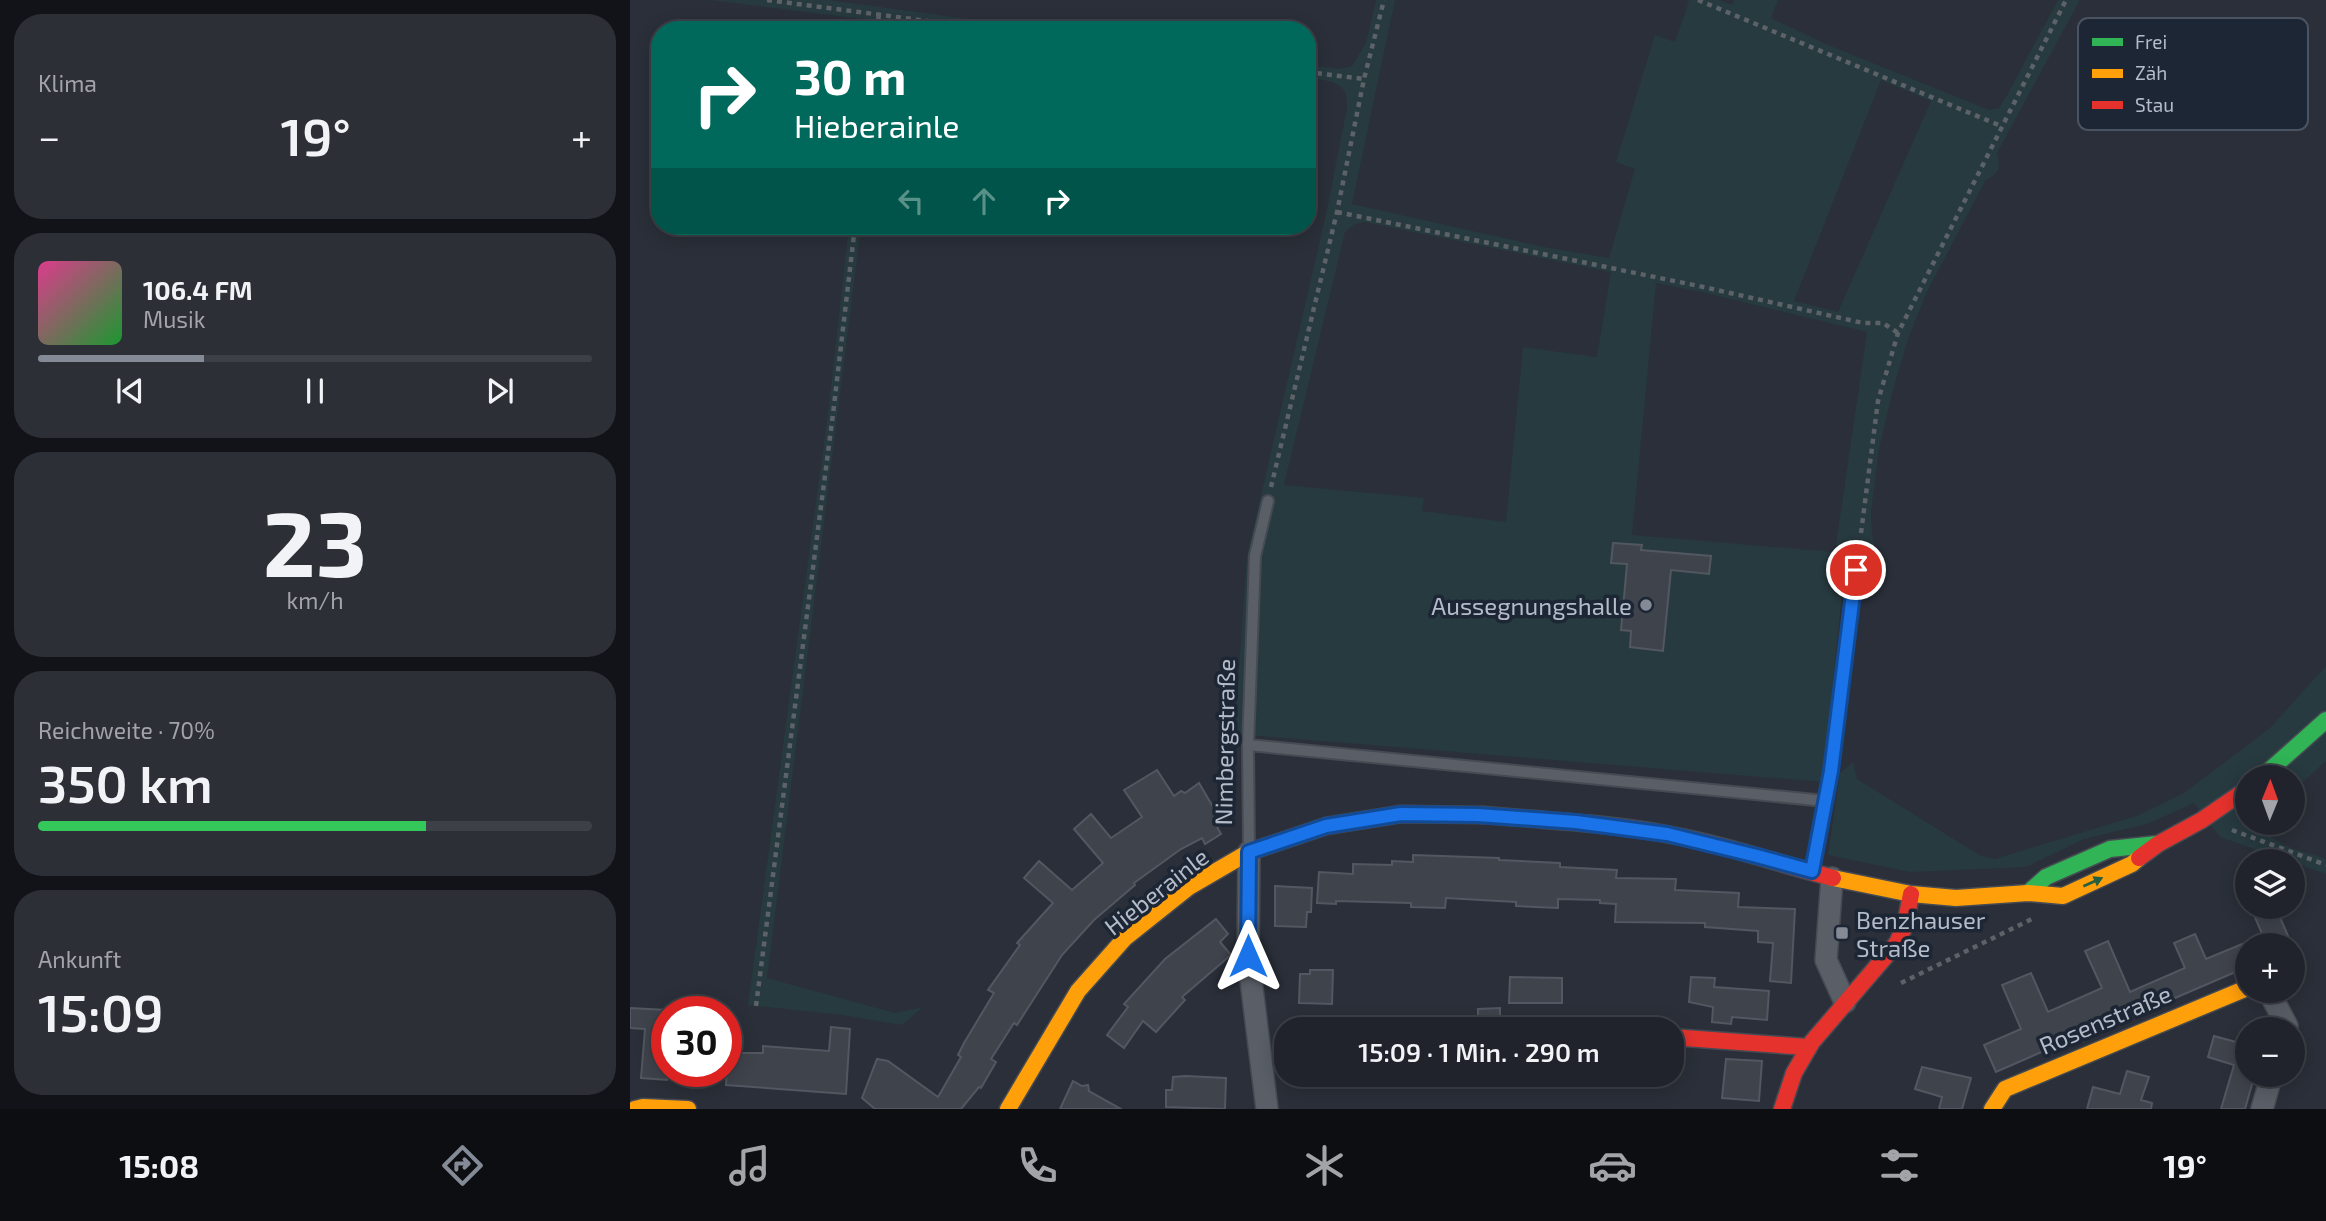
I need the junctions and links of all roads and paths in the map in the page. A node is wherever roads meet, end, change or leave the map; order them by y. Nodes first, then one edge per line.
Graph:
1 (767, 0) edge
2 (1384, 0) edge
3 (1698, 0) edge
4 (2066, 0) edge
5 (878, 14) junction
6 (878, 21) edge
7 (930, 21) edge
8 (1316, 73) edge
9 (1364, 79) junction
10 (2001, 126) junction
11 (1337, 212) junction
12 (854, 235) edge
13 (1898, 333) junction
14 (1268, 501) joint
15 (1860, 548) joint
16 (2326, 720) edge
17 (1248, 746) junction
18 (2277, 765) edge
19 (2235, 797) edge
20 (1826, 801) junction
21 (2202, 820) junction
22 (2158, 844) junction
23 (1249, 852) junction
24 (2326, 865) edge
25 (1822, 874) junction
26 (2028, 893) junction
27 (1911, 894) junction
28 (2034, 917) dead end
29 (1891, 988) dead end
30 (2235, 993) edge
31 (1845, 1002) junction
32 (756, 1006) dead end
33 (1684, 1038) edge
34 (1807, 1047) junction
35 (2268, 1087) edge
36 (635, 1109) edge
37 (688, 1109) edge
38 (1008, 1109) edge
39 (1267, 1109) edge
40 (1782, 1109) edge
41 (1992, 1109) edge
42 (2262, 1109) edge

1 - 5 path
2 - 9 path
3 - 10 path
4 - 10 path
5 - 6 path
5 - 7 path
8 - 9 path
9 - 11 path
10 - 13 path
11 - 13 path
11 - 14 path
12 - 32 path
13 - 15 path
14 - 17 lane, Nimbergstraße
15 - 20 lane
16 - 18 street
17 - 20 lane
17 - 23 lane, Nimbergstraße
19 - 21 street, Hieberainle
20 - 25 lane
21 - 22 street, Hieberainle
21 - 24 path
22 - 26 street, Hieberainle
26 -> 22 street, Hieberainle
23 - 25 street, Hieberainle
23 - 38 street, Hieberainle
23 - 39 street, Nimbergstraße
25 - 27 street, Hieberainle
25 - 31 street
26 - 27 street, Hieberainle
27 - 31 street
28 - 29 path
30 - 41 street, Rosenstraße
31 - 34 street
33 - 34 street
34 - 40 street
35 - 42 street
36 - 37 street

